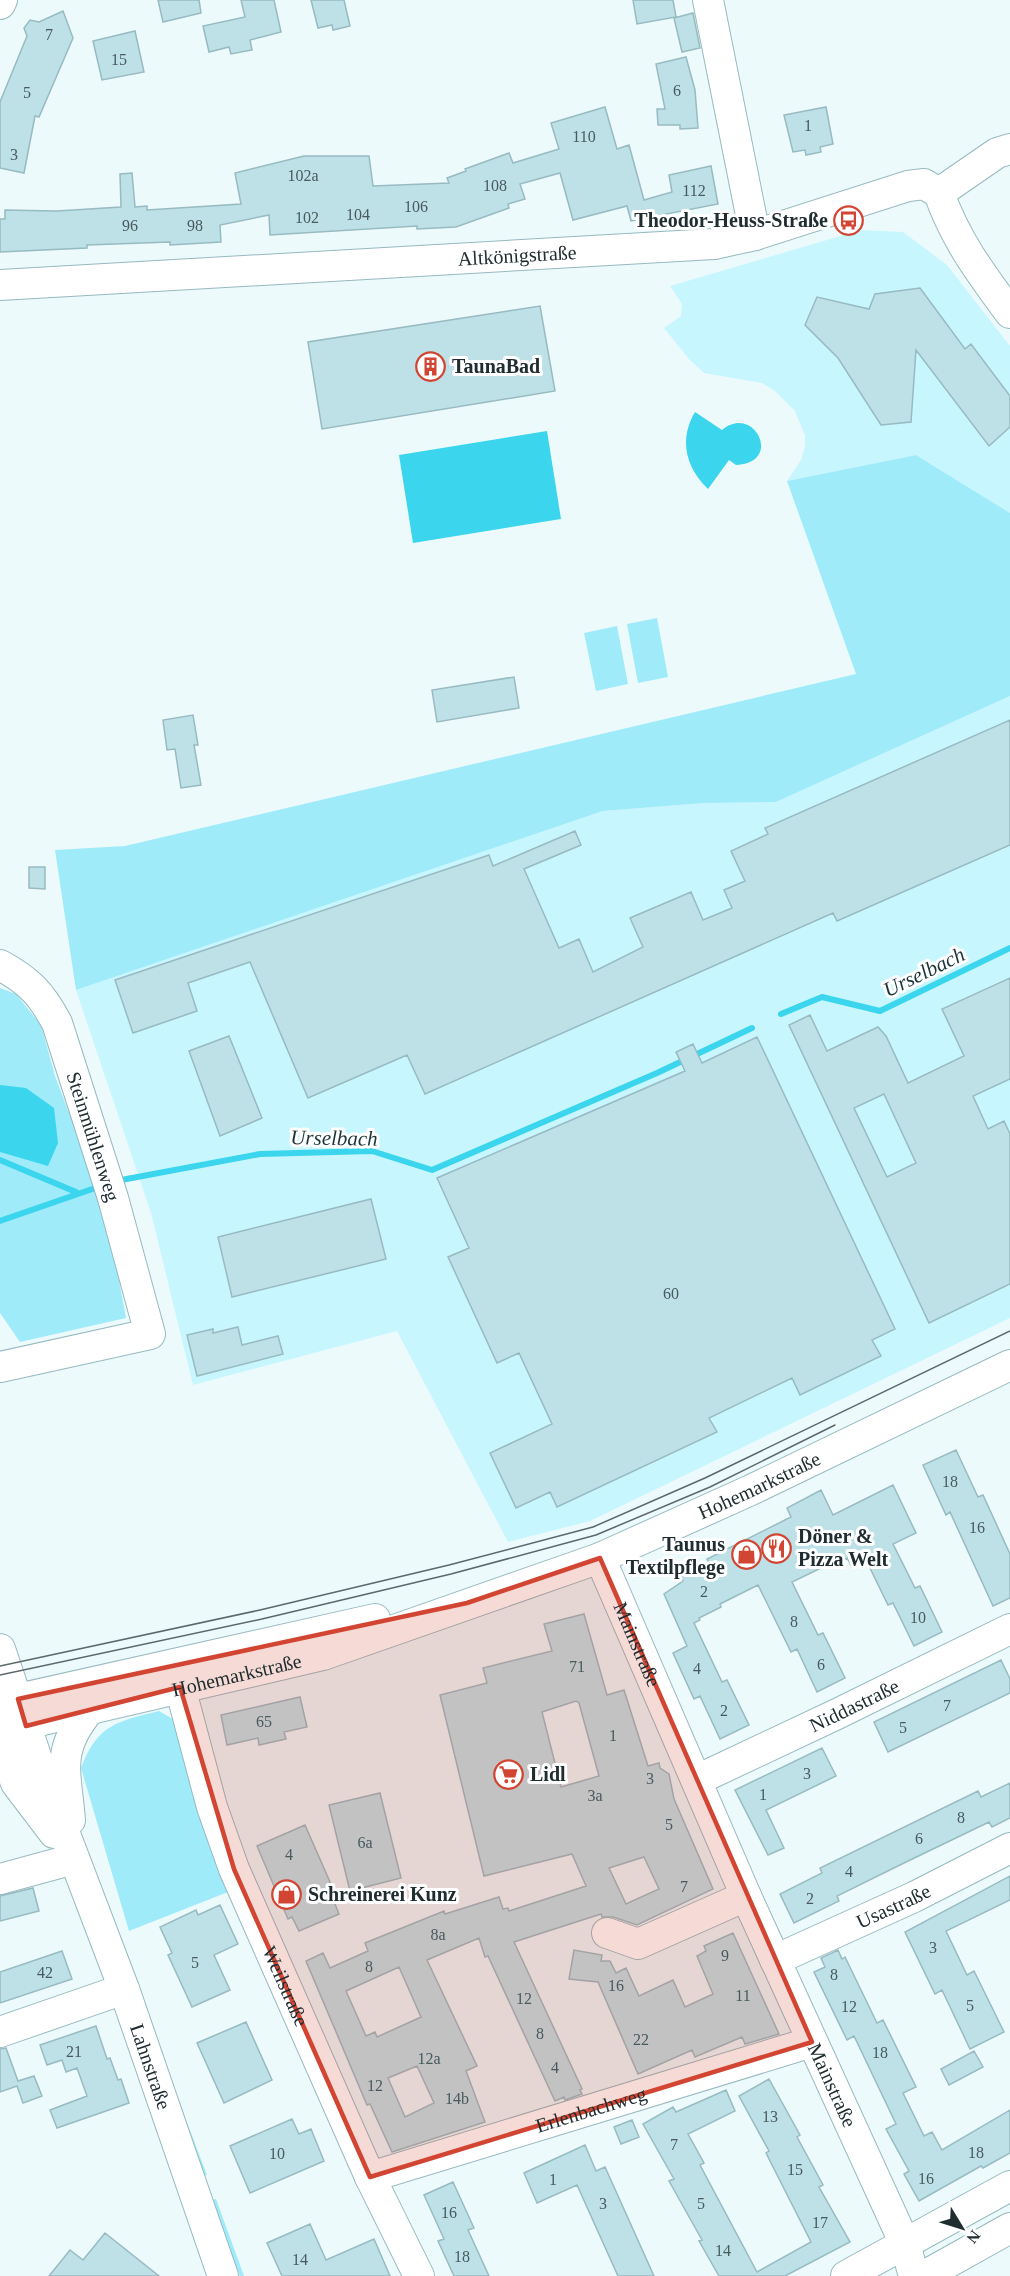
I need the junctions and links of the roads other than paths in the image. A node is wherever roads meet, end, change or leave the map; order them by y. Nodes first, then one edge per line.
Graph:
1 (708, 0) edge
2 (1010, 149) edge
3 (939, 193) junction
4 (756, 235) junction
5 (0, 285) edge
6 (1010, 313) edge
7 (0, 965) edge
8 (1010, 1365) edge
9 (0, 1367) edge
10 (600, 1558) junction
11 (467, 1603) junction
12 (1010, 1629) edge
13 (0, 1649) edge
14 (180, 1687) junction
15 (90, 1709) junction
16 (9, 1719) edge
17 (697, 1779) junction
18 (1010, 1848) edge
19 (74, 1859) junction
20 (0, 1879) edge
21 (746, 1896) junction
22 (607, 1933) dead end
23 (775, 1960) junction
24 (124, 1989) junction
25 (0, 2032) edge
26 (812, 2042) junction
27 (370, 2177) junction
28 (1010, 2186) edge
29 (1010, 2228) edge
30 (905, 2244) junction
31 (223, 2276) edge
32 (419, 2276) edge
33 (846, 2276) edge
34 (914, 2276) edge
35 (924, 2276) edge

1 - 4 street
2 - 3 street
3 - 4 street, Altkönigstraße
3 - 6 street
4 - 5 street, Altkönigstraße
7 - 9 street, Steinmühlenweg
8 - 10 street, Hohemarkstraße
10 - 11 street, Hohemarkstraße
10 - 17 street, Mainstraße
11 - 14 street, Hohemarkstraße
11 - 16 street, Hohemarkstraße
12 - 17 street, Niddastraße
13 - 16 street, Lahnstraße
14 - 15 street, Hohemarkstraße
14 - 27 street, Weilstraße
15 - 16 street, Hohemarkstraße
15 - 19 street, Lahnstraße
16 - 19 street, Lahnstraße
17 - 21 street, Mainstraße
18 - 23 street, Usastraße
19 - 20 street
19 - 24 street, Lahnstraße
21 - 22 street
21 - 23 street, Mainstraße
23 - 26 street, Mainstraße
24 - 25 street
24 - 31 street, Lahnstraße
26 - 27 street, Erlenbachweg
26 - 30 street, Mainstraße
27 - 32 street, Weilstraße
28 - 30 street
29 - 35 street
30 - 33 street
30 - 34 street, Mainstraße

